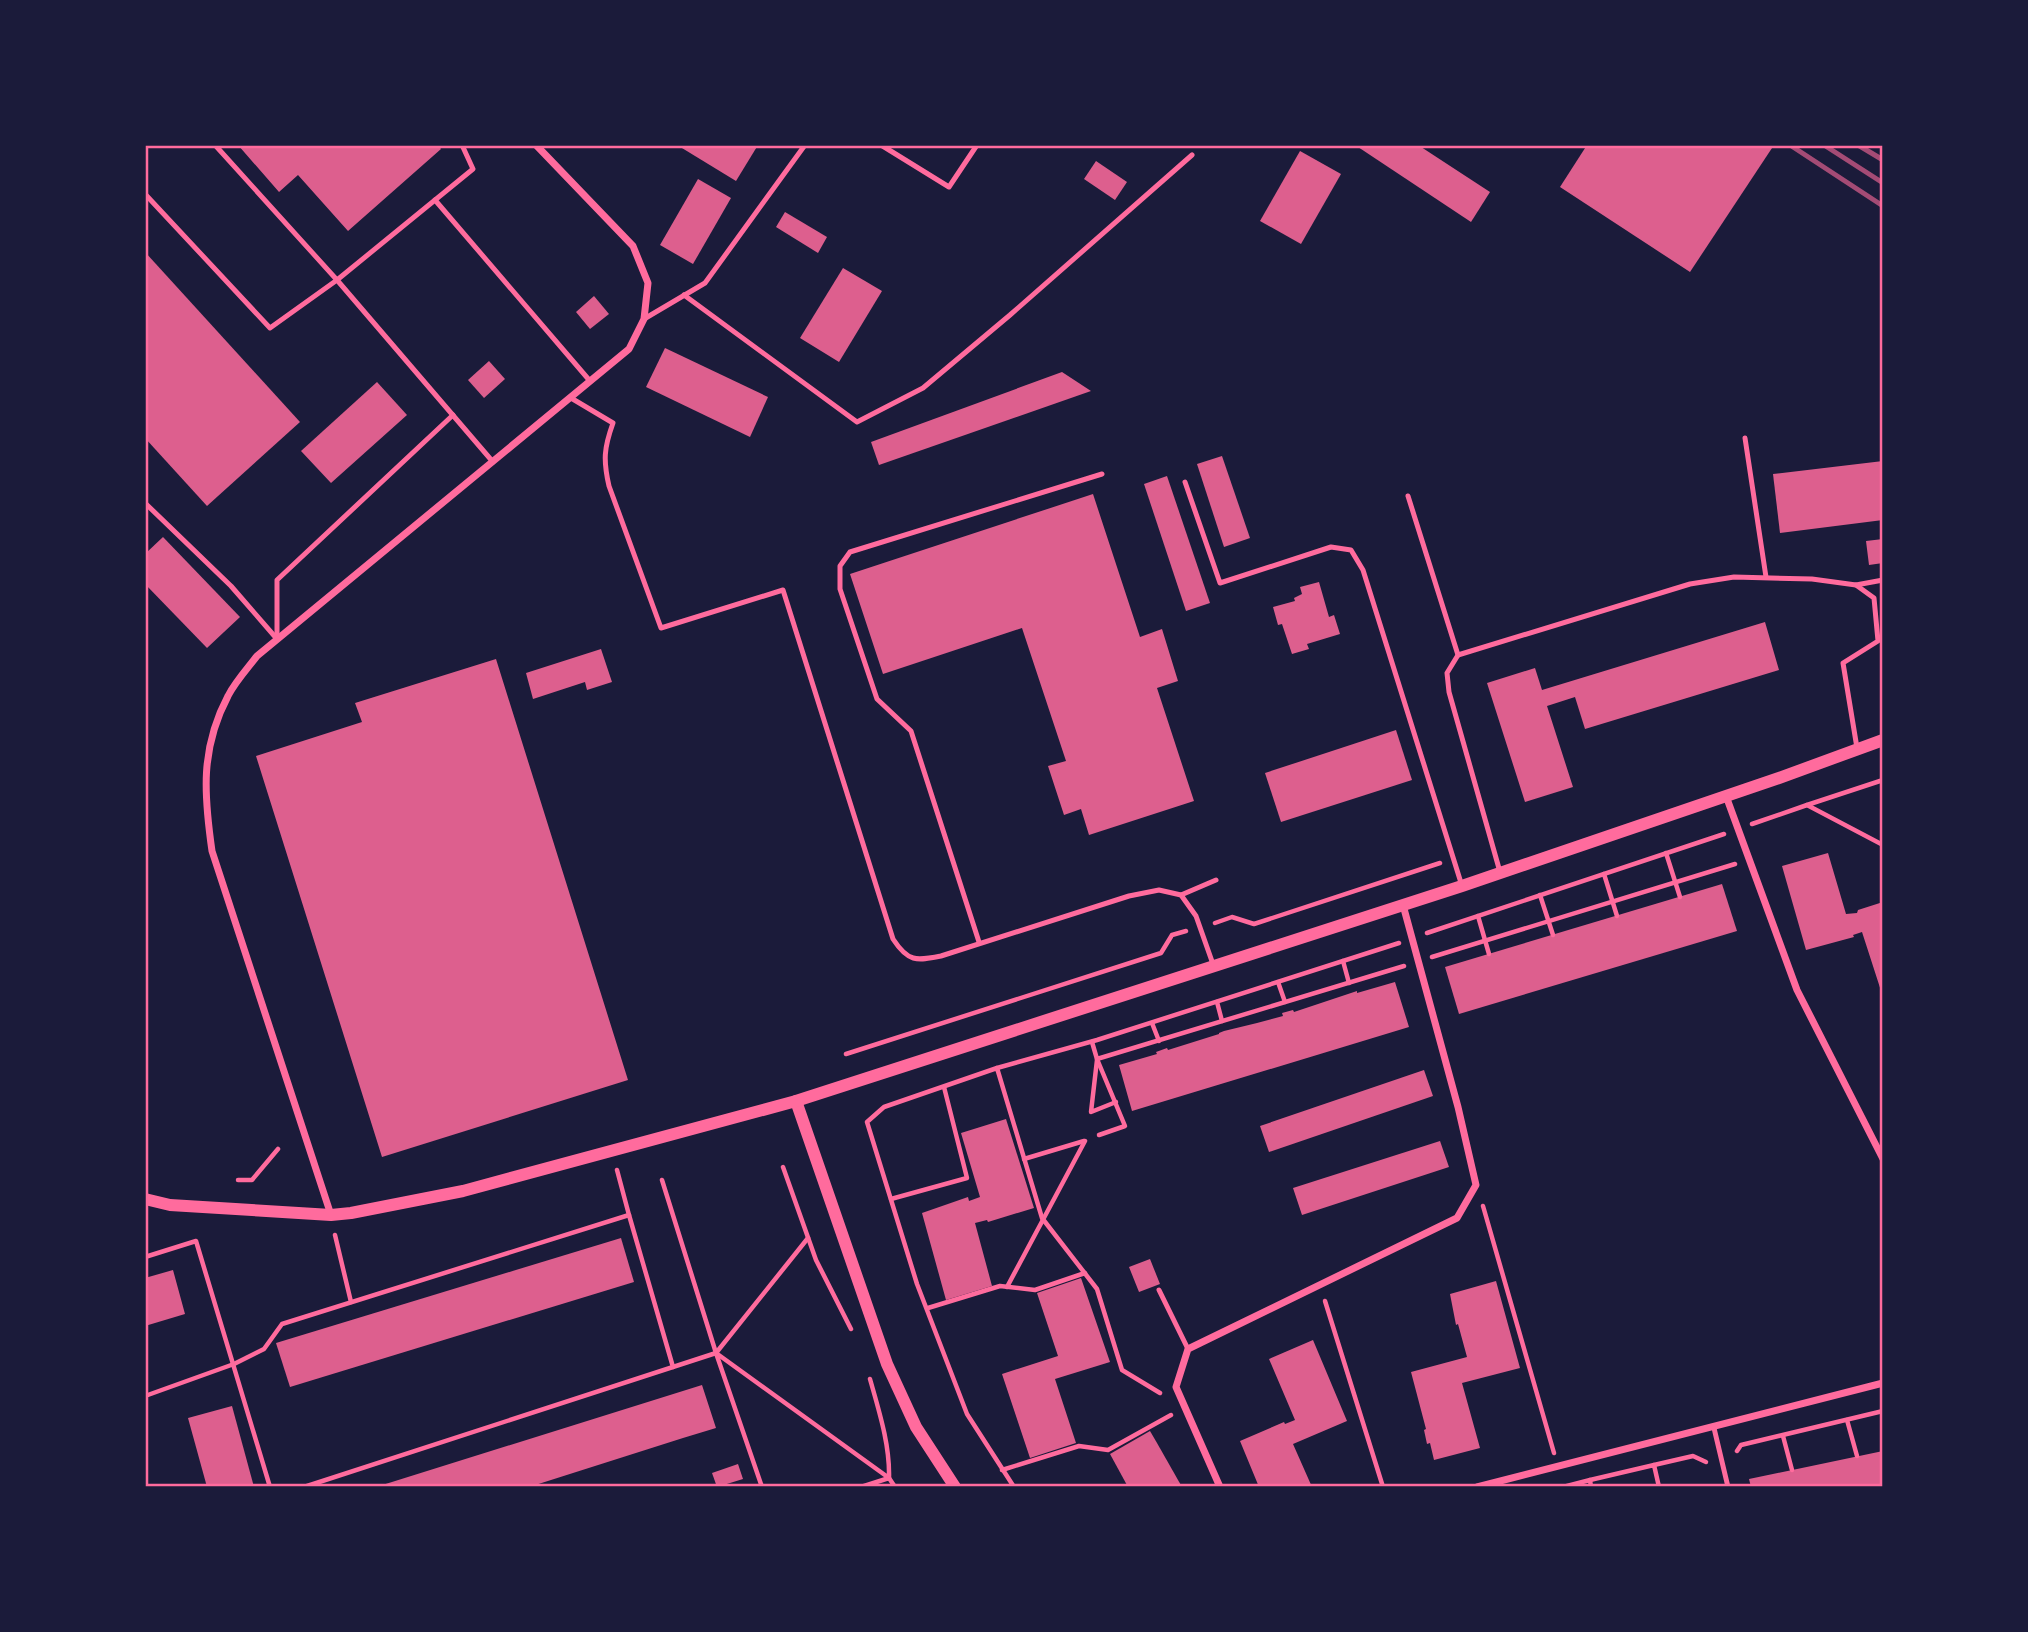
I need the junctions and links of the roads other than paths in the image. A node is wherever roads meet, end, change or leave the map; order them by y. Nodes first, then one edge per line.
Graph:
1 (215, 145) edge
2 (462, 145) edge
3 (536, 145) edge
4 (805, 145) edge
5 (881, 145) edge
6 (977, 145) edge
7 (1192, 155) dead end
8 (145, 194) edge
9 (435, 200) junction
10 (337, 280) junction
11 (684, 295) junction
12 (643, 319) junction
13 (590, 381) junction
14 (571, 398) junction
15 (453, 415) junction
16 (1745, 438) dead end
17 (493, 462) junction
18 (1102, 474) dead end
19 (1185, 482) dead end
20 (1408, 496) dead end
21 (145, 503) edge
22 (1766, 577) junction
23 (1883, 580) edge
24 (1856, 585) junction
25 (277, 639) junction
26 (1458, 655) junction
27 (1883, 740) edge
28 (1858, 750) junction
29 (1725, 795) junction
30 (1500, 872) junction
31 (1216, 880) dead end
32 (1462, 886) junction
33 (1181, 895) junction
34 (1403, 905) junction
35 (979, 943) junction
36 (1214, 967) junction
37 (796, 1101) junction
38 (1883, 1159) edge
39 (145, 1199) edge
40 (331, 1215) junction
41 (1159, 1290) dead end
42 (1188, 1349) junction
43 (1883, 1383) edge
44 (1714, 1427) junction
45 (956, 1487) edge
46 (1220, 1487) edge
47 (1478, 1487) edge
48 (1728, 1487) edge

1 - 10 lane
2 - 9 lane
3 - 12 street
4 - 11 lane
5 - 6 lane
7 - 11 lane
8 - 10 lane
9 - 10 lane
9 - 13 lane
10 - 15 lane
11 - 12 lane
12 - 13 street
13 - 14 street
14 - 17 street
14 - 35 lane
15 - 17 lane
15 - 25 lane
16 - 22 lane
17 - 25 street
18 - 35 lane
19 - 32 lane
20 - 26 lane
21 - 25 lane
22 - 24 lane
22 - 26 lane
23 - 24 lane
24 - 28 lane
25 - 40 street
26 - 30 lane
27 - 28 street
28 - 29 street
29 - 30 street
29 - 38 street
30 - 32 street
31 - 33 lane
32 - 34 street
33 - 35 lane
33 - 36 lane
34 - 36 street
34 - 42 street
36 - 37 street
37 - 40 street
37 - 45 street
39 - 40 street
41 - 42 lane
42 - 46 street
43 - 44 street
44 - 47 street
44 - 48 lane

